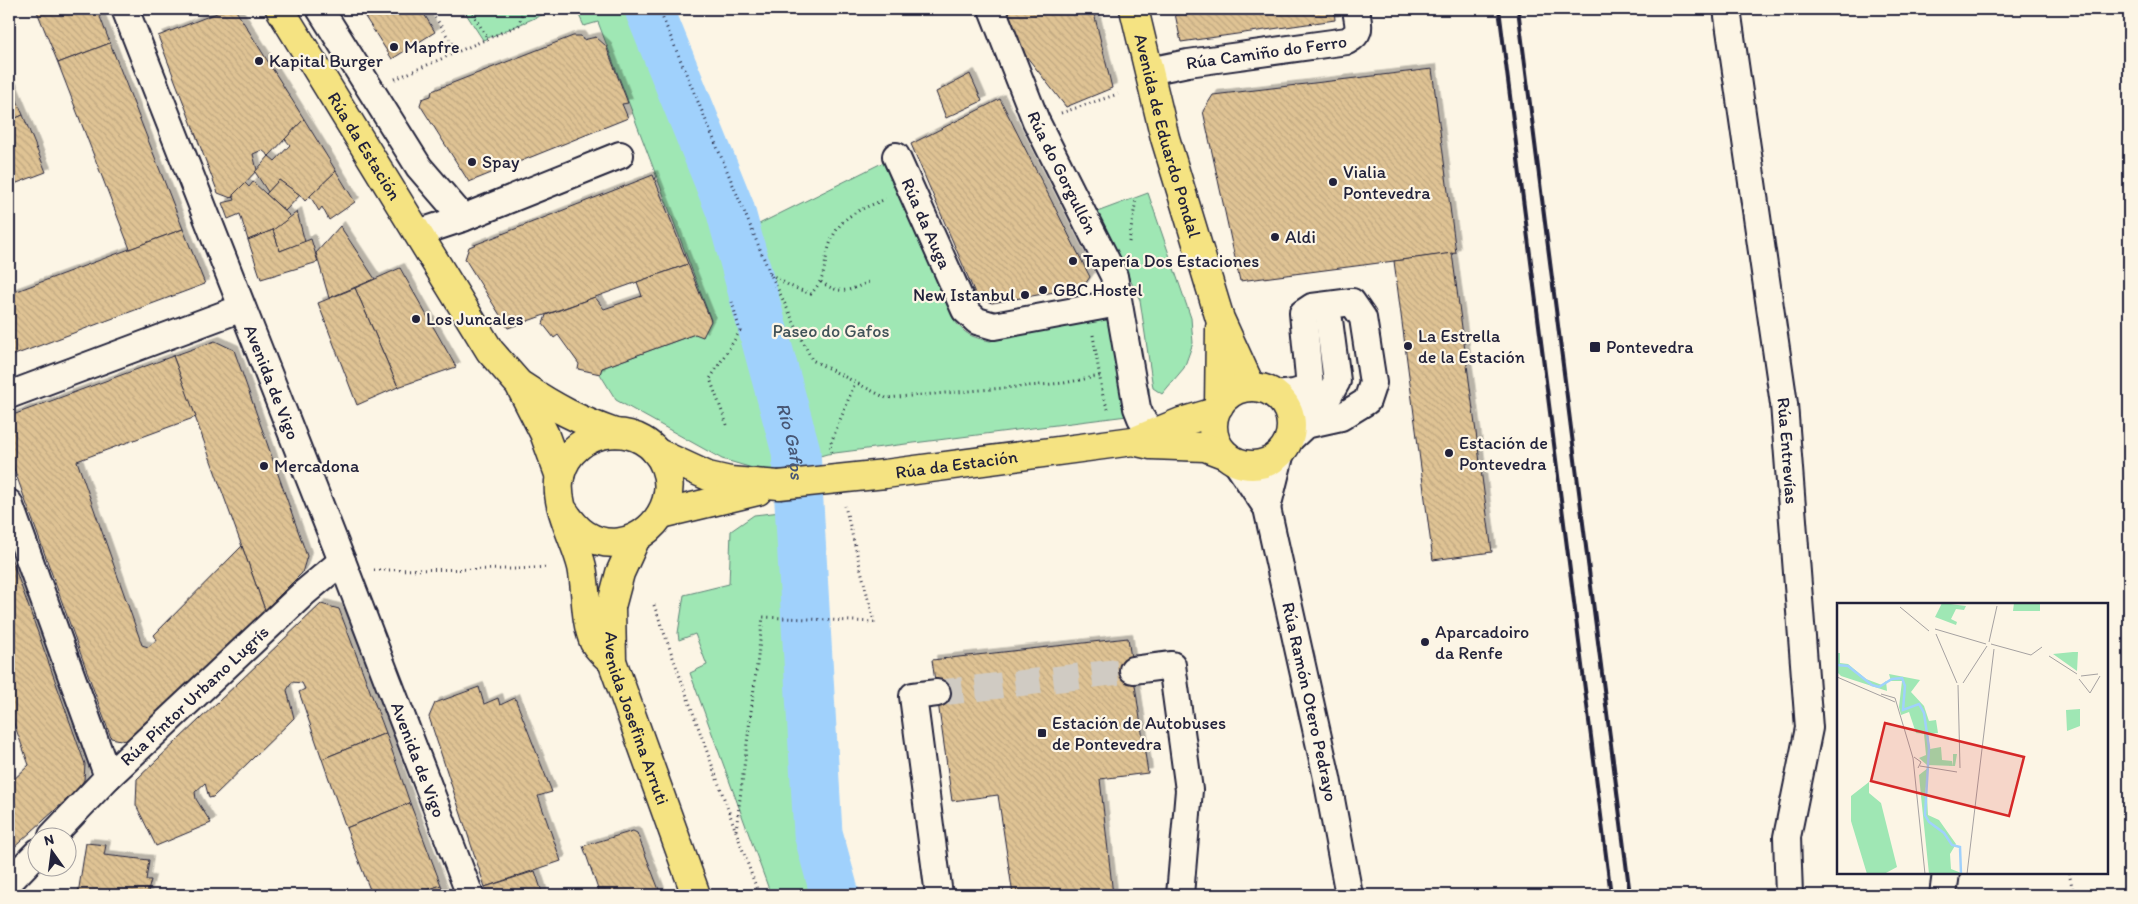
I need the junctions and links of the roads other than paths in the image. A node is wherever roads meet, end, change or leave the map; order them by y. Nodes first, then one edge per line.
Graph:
1 (126, 9) edge
2 (280, 9) edge
3 (320, 9) edge
4 (992, 9) edge
5 (1134, 9) edge
6 (1356, 9) edge
7 (1727, 9) edge
8 (1149, 71) junction
9 (620, 155) dead end
10 (896, 156) dead end
11 (463, 218) junction
12 (418, 233) junction
13 (1118, 303) junction
14 (242, 308) junction
15 (1220, 319) junction
16 (519, 384) junction
17 (9, 395) edge
18 (1271, 397) junction
19 (1217, 409) junction
20 (1341, 417) junction
21 (615, 432) junction
22 (1150, 440) junction
23 (1284, 446) junction
24 (656, 452) junction
25 (1231, 458) junction
26 (560, 477) junction
27 (779, 485) junction
28 (9, 503) edge
29 (1267, 508) junction
30 (563, 510) junction
31 (662, 514) junction
32 (636, 538) junction
33 (342, 561) junction
34 (612, 662) junction
35 (1133, 670) tunnel mouth
36 (936, 693) tunnel mouth
37 (108, 777) junction
38 (61, 826) edge
39 (28, 862) edge
40 (1946, 874) edge
41 (9, 882) edge
42 (470, 895) edge
43 (696, 895) edge
44 (940, 895) edge
45 (1180, 895) edge
46 (1349, 895) edge
47 (1789, 895) edge
48 (1943, 895) edge

1 - 14 street, Avenida de Vigo
2 - 12 main road, Rúa da Estación
3 - 11 street, Rúa da Estación
4 - 13 street, Rúa do Gorgullón
5 - 8 main road, Avenida de Eduardo Pondal
6 - 8 street, Rúa Camiño do Ferro
7 - 47 street, Rúa Entrevías
8 - 15 main road, Avenida de Eduardo Pondal
9 - 11 street
10 - 13 street, Rúa da Auga
11 - 12 street
12 - 16 main road, Rúa da Estación
13 - 22 street, Rúa do Gorgullón
14 - 17 street
14 - 33 street, Avenida de Vigo
15 - 18 main road, Avenida de Eduardo Pondal
15 - 19 main road, Avenida de Eduardo Pondal
16 - 21 main road, Rúa da Estación
16 - 26 main road, Rúa da Estación
18 - 19 main road
18 - 20 street
18 - 20 street
18 - 23 main road
19 - 22 main road, Rúa da Estación
19 - 25 main road
20 - 23 street
21 - 24 main road
21 - 26 main road
22 - 25 main road, Rúa da Estación
22 - 27 main road, Rúa da Estación, bridge
23 - 25 main road
23 - 29 street, Rúa Ramón Otero Pedrayo
24 - 27 main road, Rúa da Estación
24 - 31 main road
25 - 29 street, Rúa Ramón Otero Pedrayo
26 - 30 main road
27 - 31 main road, Rúa da Estación
28 - 37 street
29 - 46 street, Rúa Ramón Otero Pedrayo
30 - 32 main road
30 - 34 main road
31 - 32 main road
32 - 34 main road, Avenida Josefina Arruti
33 - 37 street, Rúa Pintor Urbano Lugrís
33 - 42 street, Avenida de Vigo
34 - 43 main road, Avenida Josefina Arruti
35 - 45 street
36 - 44 street
37 - 38 street, Rúa Pintor Urbano Lugrís
39 - 41 street
40 - 48 street

